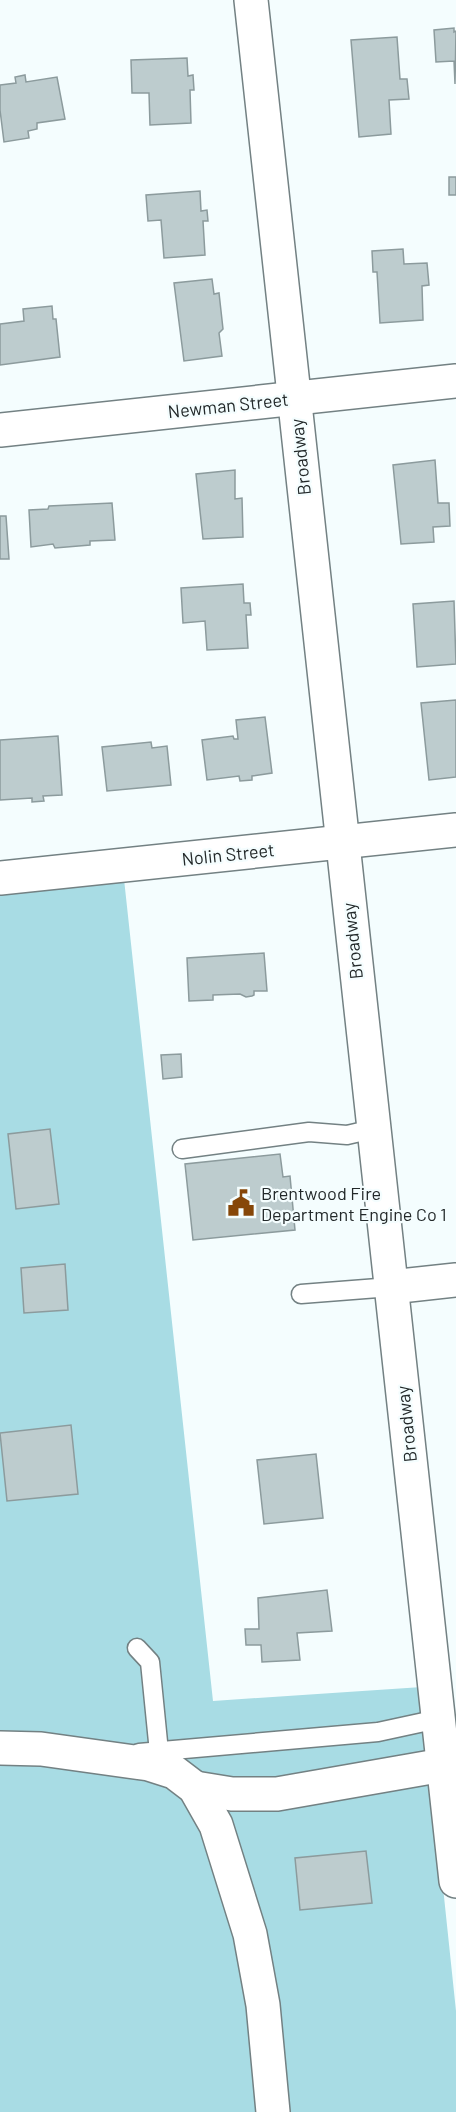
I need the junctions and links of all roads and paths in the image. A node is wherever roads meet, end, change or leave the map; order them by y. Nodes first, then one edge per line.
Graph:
1 (251, 0) edge
2 (456, 381) edge
3 (294, 398) junction
4 (0, 429) edge
5 (456, 830) edge
6 (342, 842) junction
7 (0, 878) edge
8 (373, 1129) junction
9 (182, 1149) dead end
10 (456, 1280) edge
11 (391, 1287) junction
12 (301, 1294) dead end
13 (137, 1648) dead end
14 (447, 1718) edge
15 (0, 1748) edge
16 (159, 1752) junction
17 (92, 1756) junction
18 (443, 1765) junction
19 (195, 1788) junction
20 (456, 1881) edge
21 (273, 2112) edge

1 - 3 street, Broadway
2 - 3 street, Newman Street
3 - 4 street, Newman Street
3 - 6 street, Broadway
5 - 6 street, Nolin Street
6 - 7 street, Nolin Street
6 - 8 street, Broadway
8 - 9 lane
8 - 11 street, Broadway
10 - 11 street
11 - 12 lane
11 - 14 street, Broadway
13 - 16 lane
14 - 16 lane
14 - 18 street, Broadway
15 - 17 street
16 - 17 lane
17 - 19 street
18 - 19 street
18 - 20 street, Broadway
19 - 21 street

